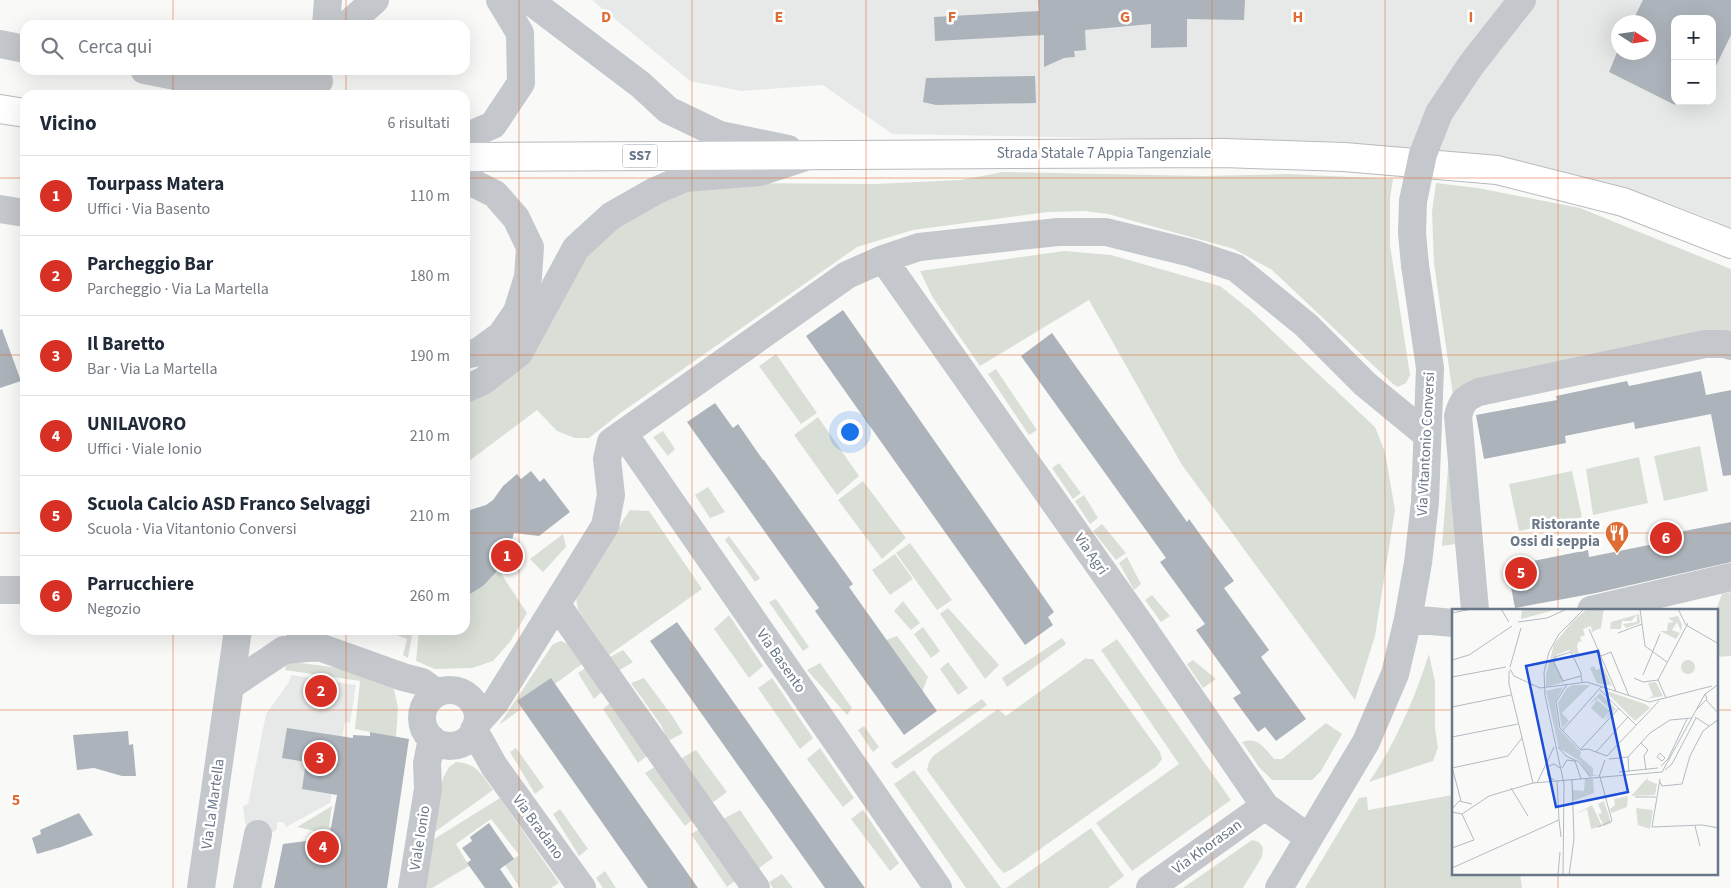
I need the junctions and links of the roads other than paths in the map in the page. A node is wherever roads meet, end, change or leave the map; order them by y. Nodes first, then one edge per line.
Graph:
1 (328, 0) edge
2 (374, 0) edge
3 (500, 0) edge
4 (529, 0) edge
5 (1522, 0) edge
6 (326, 20) edge
7 (352, 20) edge
8 (0, 44) edge
9 (20, 48) edge
10 (170, 75) edge
11 (318, 85) edge
12 (0, 109) edge
13 (20, 112) edge
14 (470, 135) edge
15 (814, 154) junction
16 (470, 157) edge
17 (470, 181) edge
18 (1731, 244) edge
19 (883, 260) junction
20 (1731, 346) edge
21 (470, 354) edge
22 (470, 387) edge
23 (624, 434) junction
24 (1427, 435) junction
25 (1731, 577) edge
26 (0, 590) edge
27 (20, 590) edge
28 (557, 605) junction
29 (1475, 609) edge
30 (1595, 609) edge
31 (1408, 619) junction
32 (1452, 623) edge
33 (237, 635) edge
34 (309, 638) edge
35 (513, 672) junction
36 (403, 677) junction
37 (230, 686) junction
38 (450, 693) junction
39 (225, 721) junction
40 (453, 732) junction
41 (1264, 806) junction
42 (258, 834) dead end
43 (1309, 838) junction
44 (201, 888) edge
45 (220, 888) edge
46 (247, 888) edge
47 (412, 888) edge
48 (582, 888) edge
49 (756, 888) edge
50 (938, 888) edge
51 (1150, 888) edge
52 (1279, 888) edge

1 - 6 street
2 - 7 street
3 - 14 street
4 - 15 street
5 - 24 street, Via Vitantonio Conversi, bridge
8 - 9 street
10 - 11 street
12 - 13 highway
15 - 16 highway, Strada Statale 7 Appia Tangenziale / SS7
15 - 18 highway, Strada Statale 7 Appia Tangenziale
15 - 22 street
17 - 21 street
19 - 23 street
19 - 24 street
19 - 41 street, Via Agri
20 - 29 street
23 - 28 street
23 - 50 street, Via Basento
24 - 31 street, Via Vitantonio Conversi
25 - 30 street
26 - 27 street
28 - 35 street
28 - 49 street
31 - 32 street
31 - 43 street, Via Vitantonio Conversi
33 - 37 street, Via La Martella
34 - 36 street
34 - 37 street
35 - 38 street
35 - 40 street
36 - 38 street
36 - 40 street
37 - 39 street, Via La Martella
38 - 40 street
38 - 40 street
39 - 44 street, Via La Martella
39 - 45 street, Via La Martella
40 - 47 street, Viale Ionio
40 - 48 street, Via Bradano
41 - 43 street, Via Agri
41 - 51 street, Via Khorasan
42 - 46 street
43 - 52 street, Via Vitantonio Conversi

